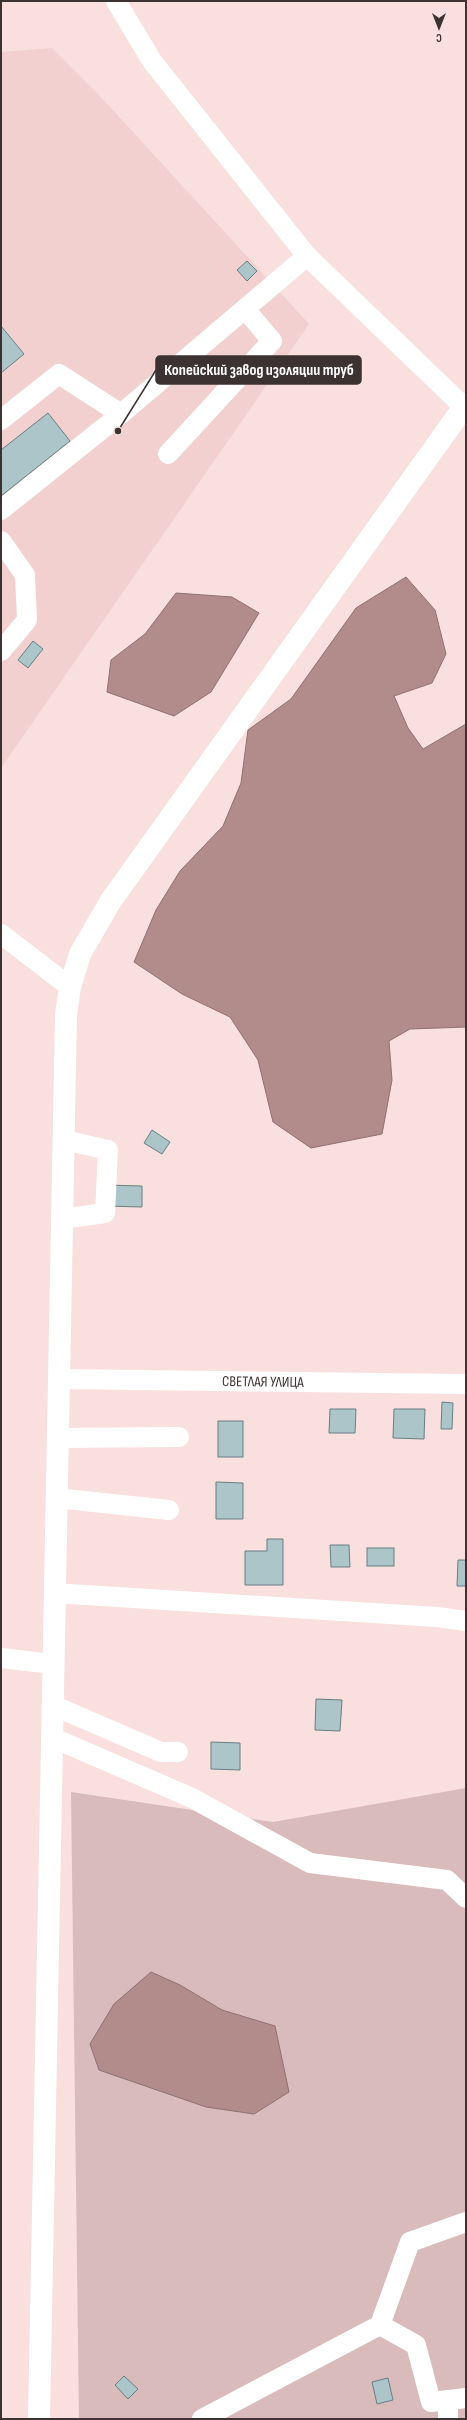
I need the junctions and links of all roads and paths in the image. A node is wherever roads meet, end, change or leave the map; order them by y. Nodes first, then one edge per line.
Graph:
1 (116, 1) edge
2 (307, 256) junction
3 (244, 309) junction
4 (465, 407) edge
5 (121, 414) junction
6 (1, 420) edge
7 (168, 454) dead end
8 (1, 510) edge
9 (1, 541) edge
10 (1, 652) edge
11 (1, 934) edge
12 (70, 987) junction
13 (64, 1140) junction
14 (62, 1219) junction
15 (59, 1379) junction
16 (466, 1384) edge
17 (180, 1437) dead end
18 (58, 1438) junction
19 (56, 1498) junction
20 (169, 1510) dead end
21 (54, 1593) junction
22 (466, 1622) edge
23 (1, 1658) edge
24 (53, 1664) junction
25 (52, 1705) junction
26 (51, 1737) junction
27 (178, 1752) dead end
28 (466, 1898) edge
29 (466, 2222) edge
30 (380, 2325) junction
31 (454, 2406) edge
32 (39, 2419) edge
33 (202, 2419) edge

1 - 2 lane
2 - 3 lane
2 - 4 lane
3 - 5 lane
3 - 7 lane
4 - 12 main road
5 - 6 lane
5 - 8 lane
9 - 10 lane
11 - 12 lane
12 - 13 main road
13 - 14 main road
13 - 14 lane
14 - 15 main road
15 - 16 lane, СВЕТЛАЯ УЛИЦА
15 - 18 main road
17 - 18 lane
18 - 19 main road
19 - 20 lane
19 - 21 main road
21 - 22 lane
21 - 24 main road
23 - 24 lane
24 - 25 main road
25 - 26 main road
25 - 27 lane
26 - 28 lane
26 - 32 main road
29 - 30 lane
30 - 31 lane
30 - 33 lane

